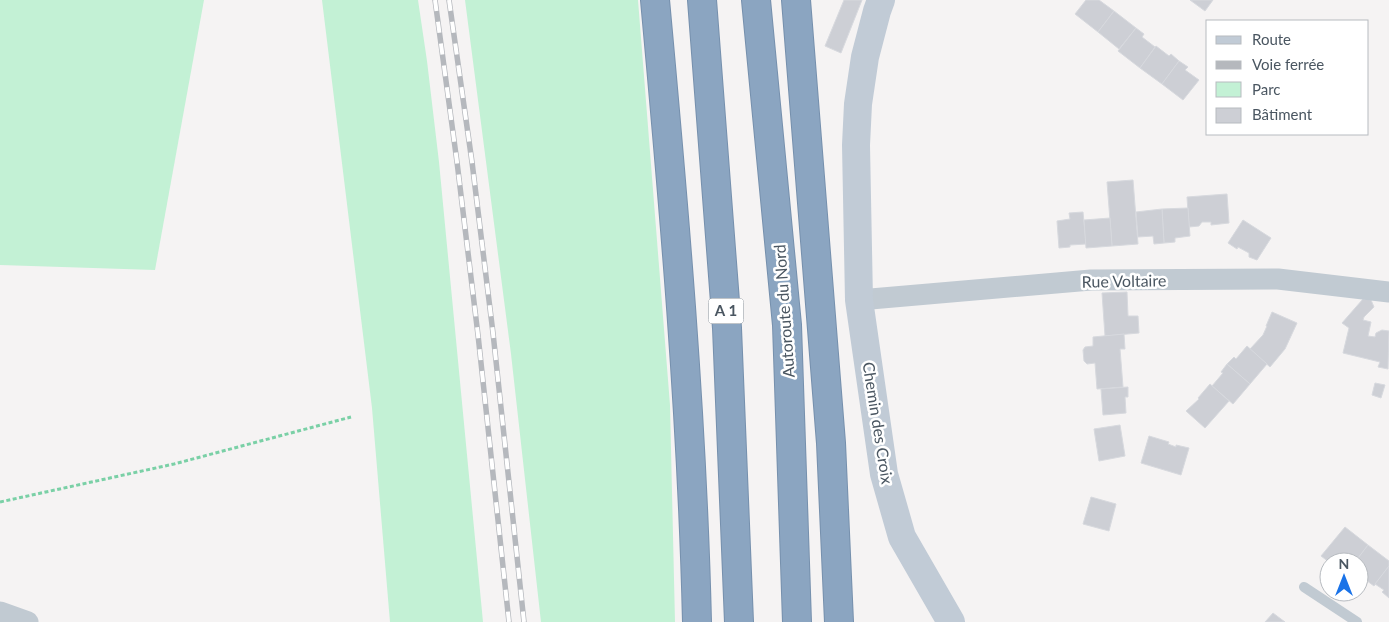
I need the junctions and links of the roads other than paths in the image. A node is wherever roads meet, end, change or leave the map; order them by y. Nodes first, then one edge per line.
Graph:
1 (655, 0) edge
2 (702, 0) edge
3 (756, 0) edge
4 (796, 0) edge
5 (881, 0) edge
6 (1389, 292) edge
7 (859, 300) junction
8 (1304, 587) dead end
9 (0, 612) edge
10 (28, 622) edge
11 (697, 622) edge
12 (739, 622) edge
13 (796, 622) edge
14 (839, 622) edge
15 (951, 622) edge
16 (1357, 622) edge

1 - 11 highway
2 - 12 highway, A 1
3 - 13 highway, Autoroute du Nord
4 - 14 highway
5 - 7 main road, Chemin des Croix
6 - 7 street, Rue Voltaire
7 - 15 main road, Chemin des Croix
8 - 16 lane
9 - 10 street

